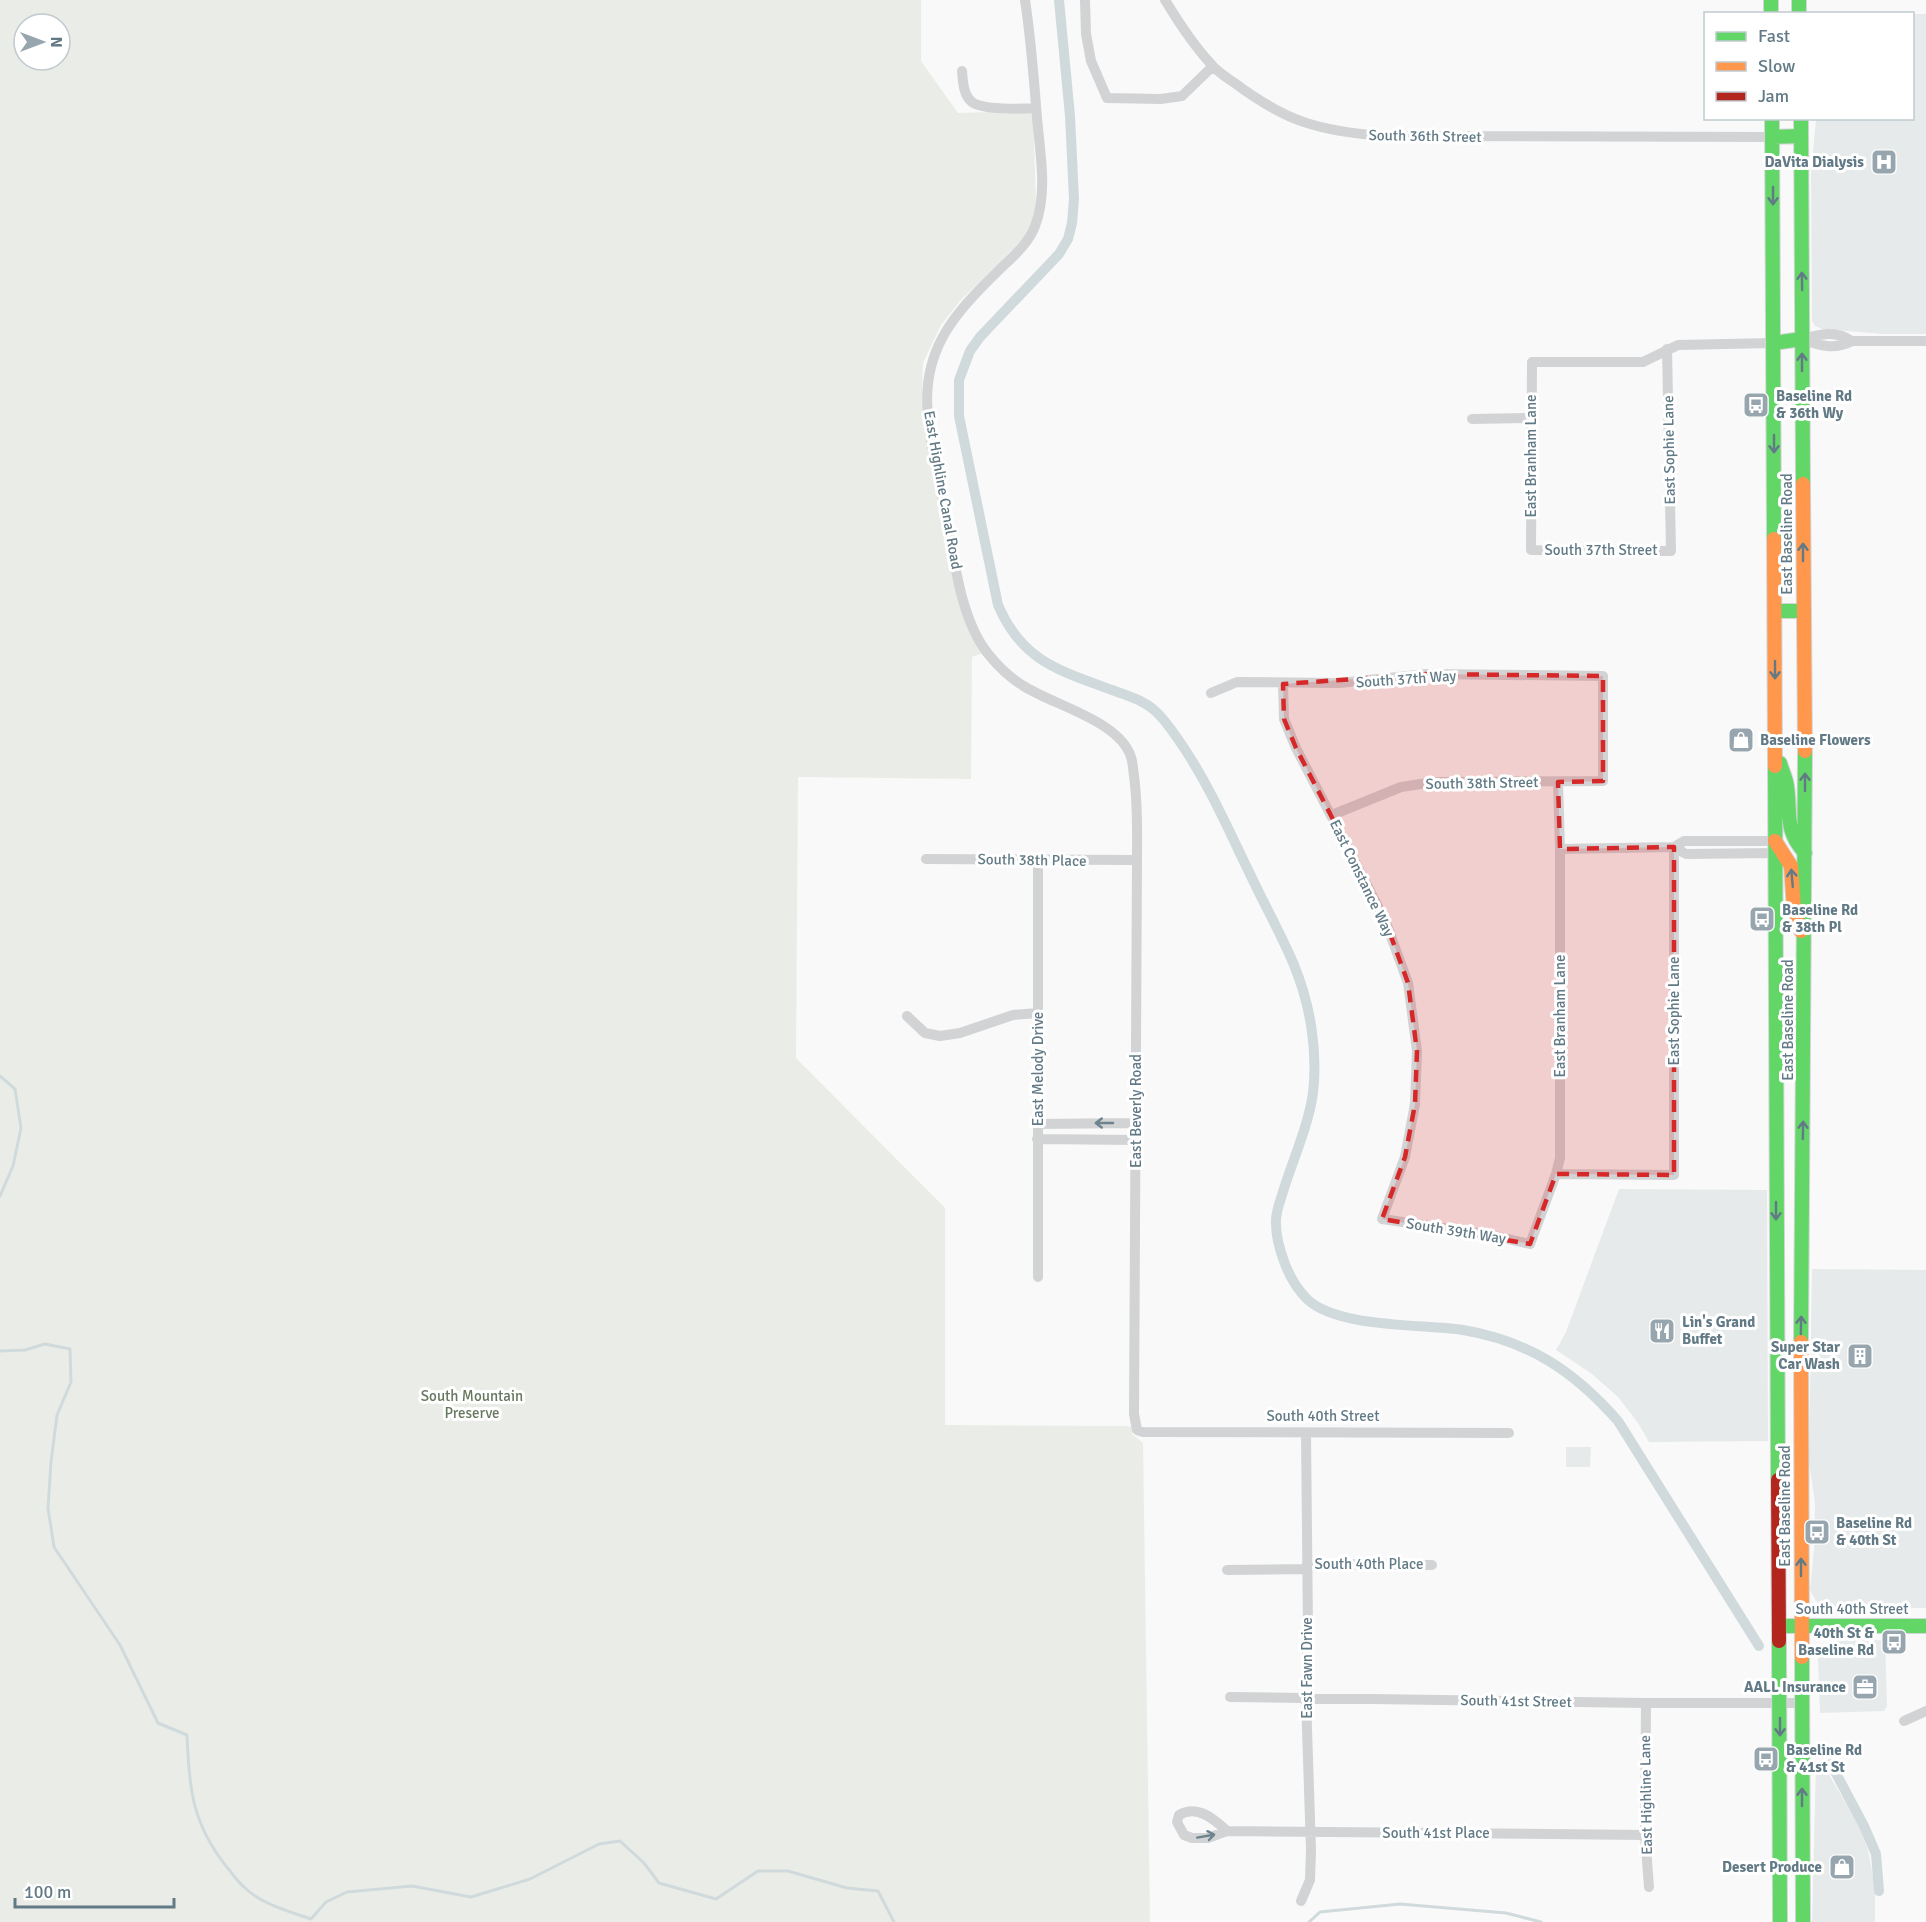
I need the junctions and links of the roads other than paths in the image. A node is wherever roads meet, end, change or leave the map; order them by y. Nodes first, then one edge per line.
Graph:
1 (1025, 0) edge
2 (1085, 0) edge
3 (1165, 0) edge
4 (1212, 67) junction
5 (962, 71) dead end
6 (1036, 108) junction
7 (1772, 120) edge
8 (1801, 120) edge
9 (1801, 136) junction
10 (1772, 137) junction
11 (1802, 339) junction
12 (1926, 341) edge
13 (1773, 343) junction
14 (1667, 349) junction
15 (1532, 418) junction
16 (1472, 419) dead end
17 (1531, 550) joint
18 (1671, 551) joint
19 (1775, 611) junction
20 (1804, 611) junction
21 (1283, 684) junction
22 (1211, 693) dead end
23 (1775, 749) junction
24 (1603, 781) joint
25 (1558, 782) junction
26 (1136, 791) joint
27 (1332, 815) junction
28 (1717, 841) junction
29 (1801, 845) junction
30 (1674, 847) junction
31 (1560, 849) junction
32 (1779, 849) junction
33 (1717, 854) junction
34 (926, 859) dead end
35 (1137, 860) junction
36 (1038, 861) junction
37 (1805, 945) junction
38 (1038, 1013) junction
39 (907, 1016) dead end
40 (1136, 1123) junction
41 (1037, 1124) junction
42 (1037, 1139) junction
43 (1136, 1140) junction
44 (1556, 1174) junction
45 (1382, 1219) joint
46 (1530, 1244) joint
47 (1038, 1277) dead end
48 (1777, 1403) junction
49 (1801, 1404) junction
50 (1137, 1430) joint
51 (1306, 1433) junction
52 (1509, 1433) dead end
53 (1432, 1565) dead end
54 (1307, 1566) junction
55 (1227, 1570) dead end
56 (1802, 1625) junction
57 (1779, 1626) junction
58 (1926, 1626) edge
59 (1230, 1697) dead end
60 (1306, 1698) junction
61 (1780, 1702) junction
62 (1646, 1703) junction
63 (1802, 1703) junction
64 (1926, 1712) edge
65 (1904, 1721) dead end
66 (1227, 1831) dead end
67 (1310, 1832) junction
68 (1645, 1835) junction
69 (1649, 1887) dead end
70 (1301, 1901) dead end
71 (1779, 1922) edge
72 (1803, 1922) edge

1 - 6 street, East Highline Canal Road
2 - 4 street
3 - 4 street
4 - 10 street, South 36th Street
5 - 6 street
6 - 26 street, East Highline Canal Road
7 - 10 main road, East Baseline Road
8 - 9 main road, East Baseline Road
9 - 10 main road
11 -> 9 main road, East Baseline Road
10 -> 13 main road, East Baseline Road
11 - 12 street
11 - 13 main road
20 -> 11 main road, East Baseline Road
13 - 14 street
13 -> 19 main road, East Baseline Road
14 - 15 street, East Branham Lane
14 - 18 street, East Sophie Lane
15 - 16 street
15 - 17 street, East Branham Lane
17 - 18 street, South 37th Street
19 - 20 main road
19 -> 23 main road, East Baseline Road
29 -> 20 main road, East Baseline Road
21 - 22 street, South 37th Way
21 - 24 street, South 37th Way
21 - 27 street, East Constance Way
23 - 29 main road
23 - 32 main road, East Baseline Road
24 - 25 street, South 38th Street
25 - 27 street, South 38th Street
25 - 31 street, East Branham Lane
26 - 35 street, East Beverly Road
27 - 45 street, East Constance Way
28 - 30 street
28 - 32 street
28 - 33 street
29 - 32 main road
29 - 37 main road, East Baseline Road
30 - 31 street
30 - 33 street
30 - 44 street, East Sophie Lane
31 - 44 street, East Branham Lane
32 - 33 street
37 -> 32 main road
32 -> 48 main road, East Baseline Road
34 - 36 street, South 38th Place
35 - 36 street, South 38th Place
35 - 40 street, East Beverly Road
36 - 38 street, East Melody Drive
49 -> 37 main road, East Baseline Road
38 - 39 street
38 - 41 street, East Melody Drive
40 -> 41 street
40 - 43 street, East Beverly Road
41 - 42 street, East Melody Drive
42 - 43 street
42 - 47 street, East Melody Drive
43 - 50 street, East Beverly Road
44 - 46 street, East Branham Lane
45 - 46 street, South 39th Way
48 - 49 main road
48 - 57 main road, East Baseline Road
56 -> 49 main road, East Baseline Road
50 - 51 street, South 40th Street
51 - 52 street, South 40th Street
51 - 54 street, East Fawn Drive
53 - 54 street, South 40th Place
54 - 55 street, South 40th Place
54 - 60 street, East Fawn Drive
56 - 57 main road, South 40th Street
56 - 58 main road, South 40th Street
56 - 63 main road, East Baseline Road
57 - 61 main road, East Baseline Road
59 - 60 street, South 41st Street
60 - 62 street, South 41st Street
60 - 67 street, East Fawn Drive
61 - 62 street, South 41st Street
61 - 63 street, South 41st Street
61 -> 71 main road, East Baseline Road
62 - 68 street, East Highline Lane
72 -> 63 main road, East Baseline Road
64 - 65 street
66 - 67 street, South 41st Place
67 - 68 street, South 41st Place
67 - 70 street, East Fawn Drive
68 - 69 street, East Highline Lane

